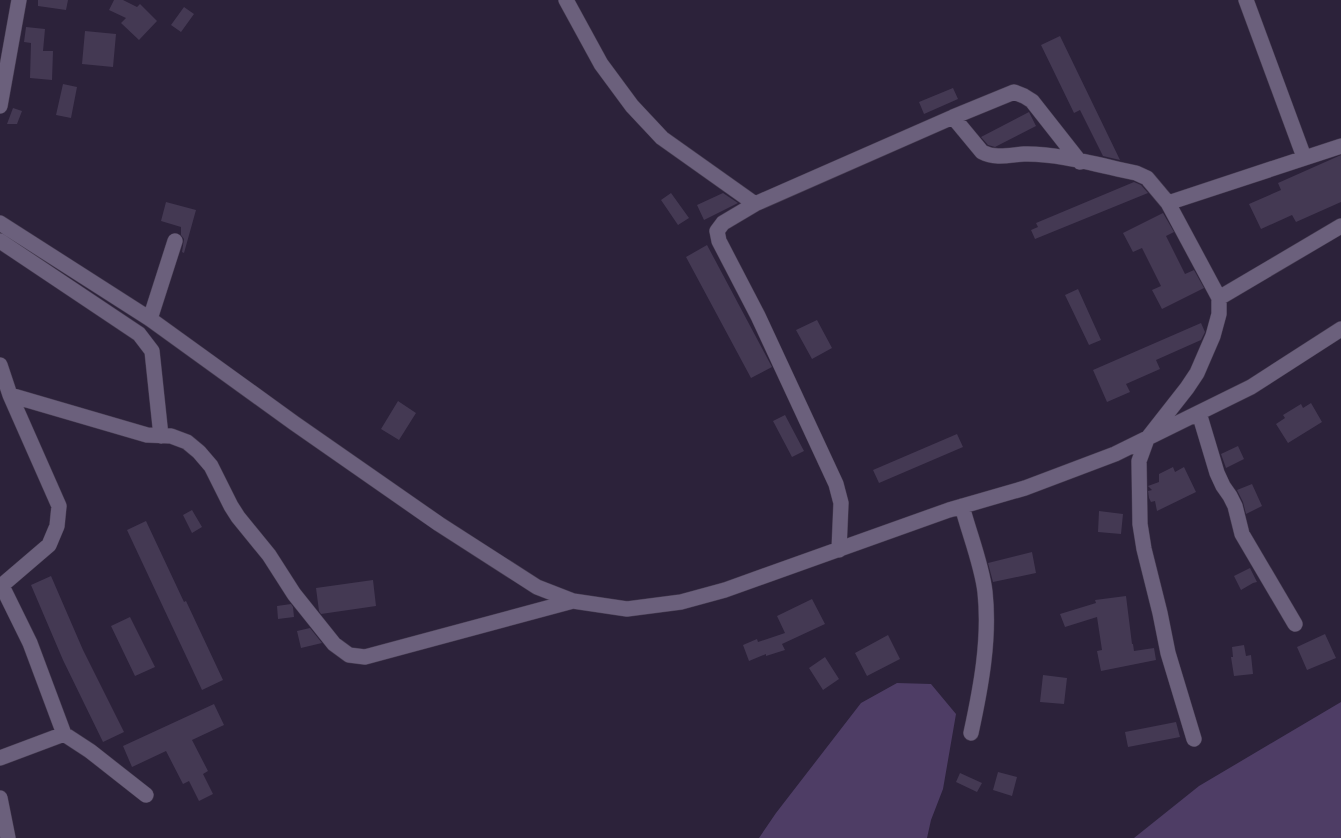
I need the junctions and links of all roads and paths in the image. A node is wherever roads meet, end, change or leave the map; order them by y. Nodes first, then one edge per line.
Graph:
1 (20, 0) edge
2 (566, 0) edge
3 (1246, 0) edge
4 (0, 106) edge
5 (953, 117) junction
6 (1341, 146) edge
7 (1304, 157) junction
8 (1080, 162) junction
9 (1168, 203) junction
10 (755, 204) junction
11 (0, 223) edge
12 (1341, 226) edge
13 (0, 241) edge
14 (175, 241) dead end
15 (1219, 298) junction
16 (150, 319) junction
17 (1341, 328) edge
18 (0, 365) edge
19 (10, 395) junction
20 (1199, 413) junction
21 (161, 436) junction
22 (1147, 439) junction
23 (962, 506) junction
24 (839, 550) junction
25 (1, 586) edge
26 (573, 601) junction
27 (1295, 624) dead end
28 (971, 733) dead end
29 (64, 734) junction
30 (1194, 739) dead end
31 (0, 758) edge
32 (146, 794) dead end
33 (0, 798) edge
34 (8, 838) edge

1 - 4 street
2 - 10 street
3 - 7 street
5 - 8 street
5 - 8 street
5 - 10 street
6 - 7 street
7 - 9 street
8 - 9 street
9 - 15 street
10 - 24 street
11 - 16 street
12 - 15 street
13 - 21 street
14 - 16 street
15 - 22 street
16 - 26 street
17 - 20 street
18 - 19 street
19 - 21 street
19 - 25 street
20 - 22 street
20 - 27 street
21 - 26 street
22 - 23 street
22 - 30 street
23 - 24 street
23 - 28 street
24 - 26 street
25 - 29 street
29 - 31 street
29 - 32 street
33 - 34 street

